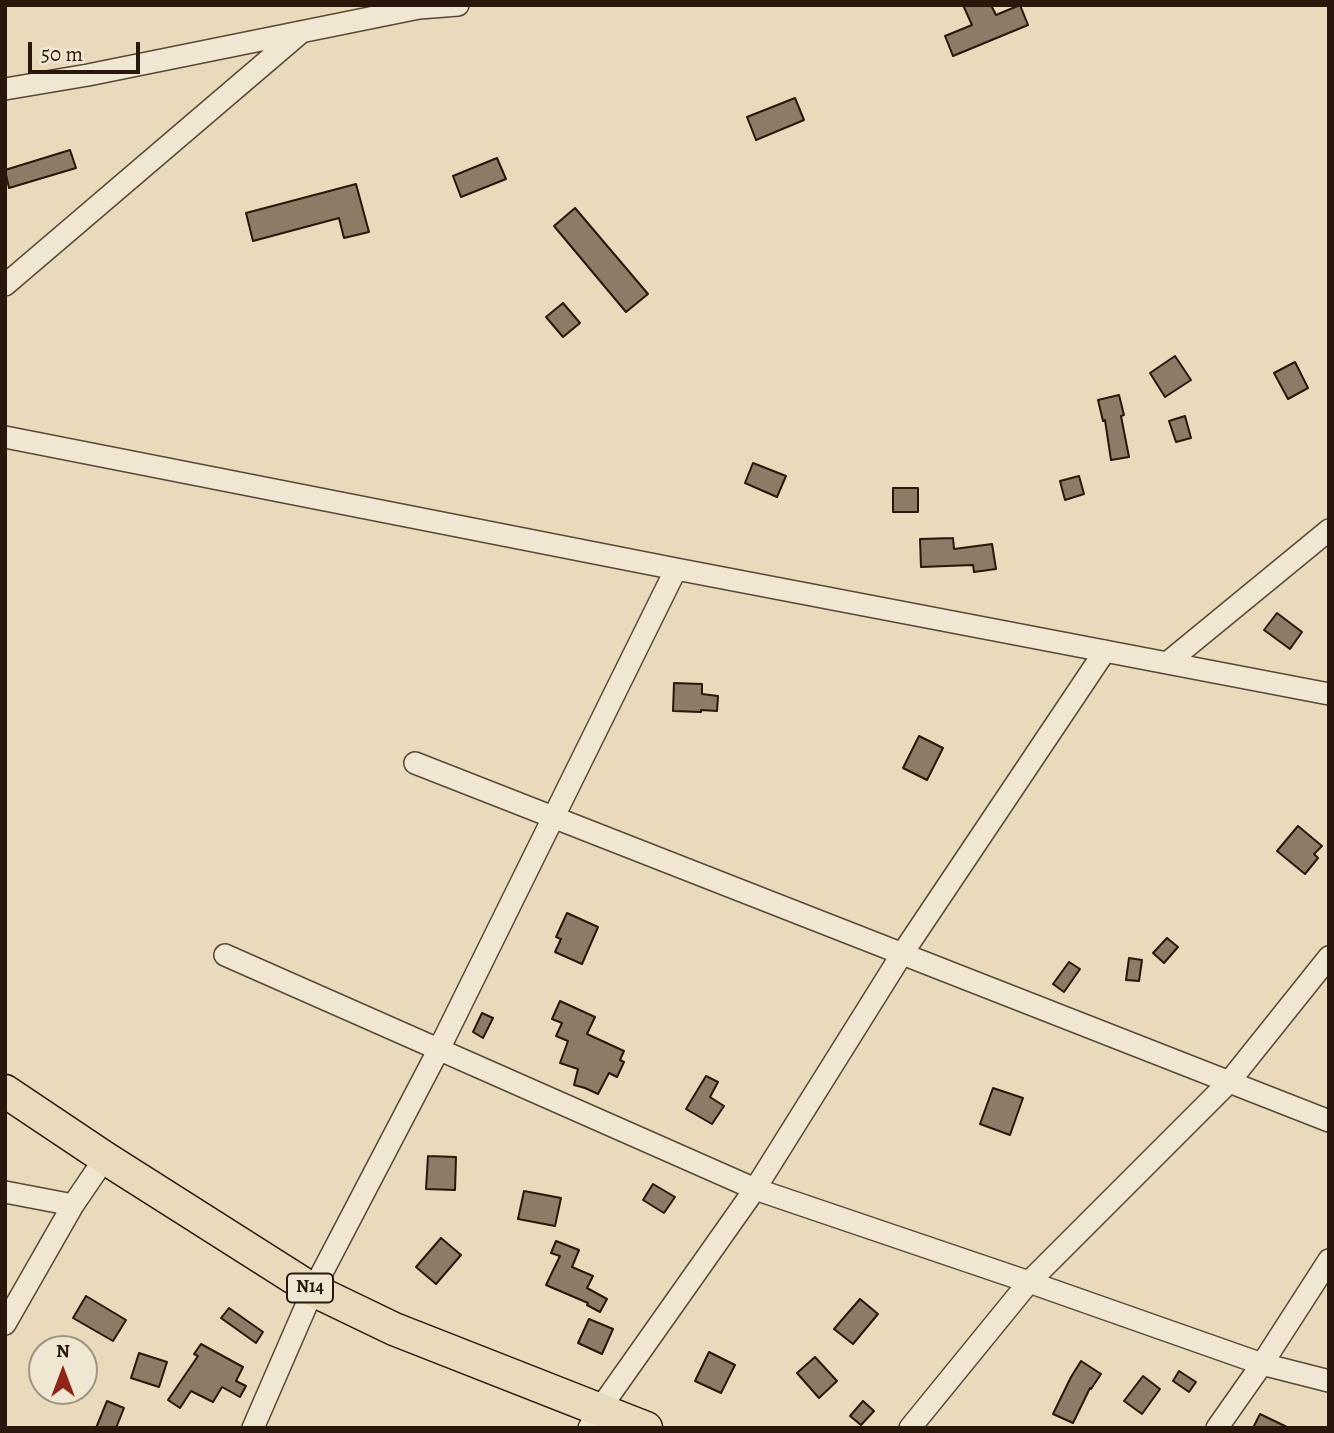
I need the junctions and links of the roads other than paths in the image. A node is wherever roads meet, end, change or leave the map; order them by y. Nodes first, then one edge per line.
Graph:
1 (458, 5) edge
2 (300, 34) junction
3 (5, 89) edge
4 (5, 285) edge
5 (5, 437) edge
6 (1329, 530) edge
7 (676, 569) junction
8 (1105, 651) junction
9 (1167, 663) junction
10 (1329, 694) edge
11 (415, 763) dead end
12 (553, 817) junction
13 (902, 954) junction
14 (225, 955) dead end
15 (1329, 957) edge
16 (439, 1049) junction
17 (1229, 1082) junction
18 (5, 1091) edge
19 (1329, 1121) edge
20 (105, 1158) junction
21 (755, 1189) junction
22 (5, 1192) edge
23 (73, 1205) junction
24 (1329, 1260) edge
25 (1030, 1282) junction
26 (313, 1290) junction
27 (5, 1324) edge
28 (1262, 1364) junction
29 (1329, 1381) edge
30 (594, 1419) edge
31 (253, 1428) edge
32 (646, 1428) edge
33 (910, 1428) edge
34 (1217, 1428) edge

1 - 2 street
2 - 3 street
2 - 4 street
5 - 7 street
6 - 9 street
7 - 8 street
7 - 12 street
8 - 9 street
8 - 13 street
9 - 10 street
11 - 12 street
12 - 13 street
12 - 16 street
13 - 17 street
13 - 21 street
14 - 16 street
15 - 17 street
16 - 21 street
16 - 26 street
17 - 19 street
17 - 25 street
18 - 20 highway, N14
20 - 23 street
20 - 26 highway, N14
21 - 25 street
21 - 30 street
22 - 23 street
23 - 27 street
24 - 28 street
25 - 28 street
25 - 33 street
26 - 30 highway, N14
26 - 31 street
28 - 29 street
28 - 34 street
30 - 32 highway, N14

